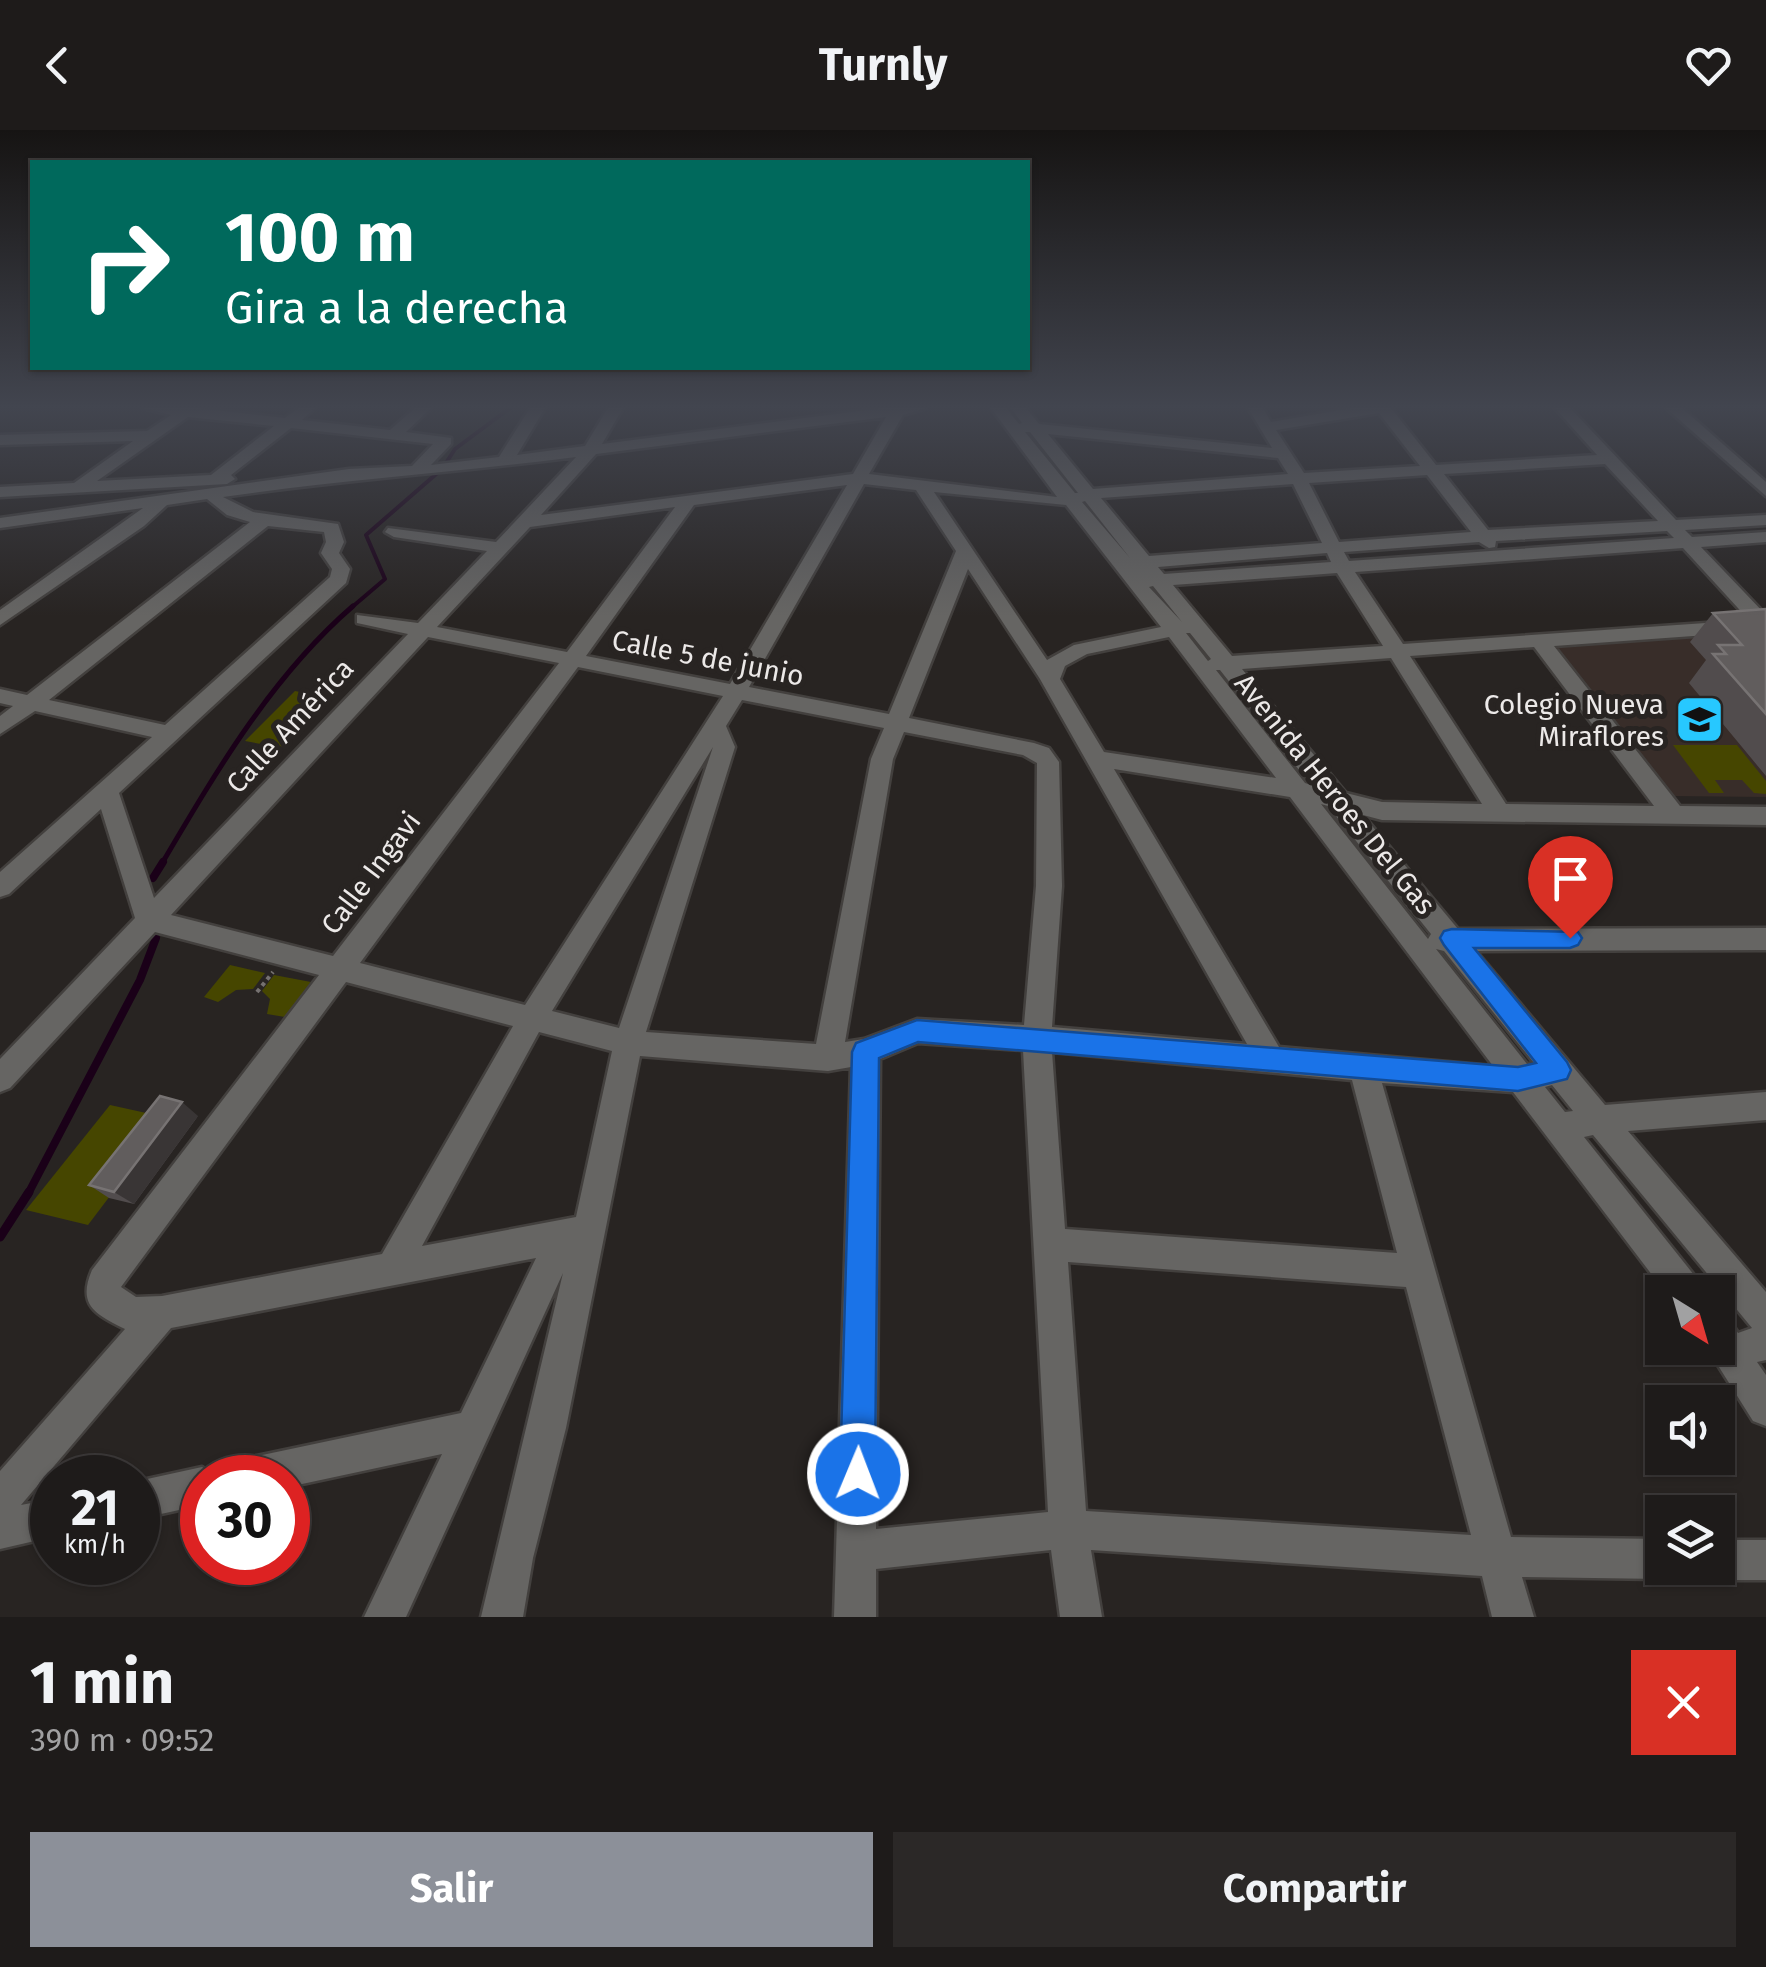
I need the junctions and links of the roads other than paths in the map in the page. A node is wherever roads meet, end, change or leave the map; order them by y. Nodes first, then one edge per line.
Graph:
1 (92, 477) edge
2 (226, 477) edge
3 (318, 477) edge
4 (566, 477) edge
5 (1062, 477) edge
6 (1321, 477) edge
7 (1436, 477) edge
8 (1626, 477) edge
9 (858, 478) junction
10 (1300, 479) junction
11 (162, 482) junction
12 (80, 486) junction
13 (922, 486) junction
14 (214, 488) junction
15 (0, 492) edge
16 (1078, 498) junction
17 (688, 501) junction
18 (161, 502) junction
19 (265, 519) junction
20 (26, 520) junction
21 (1766, 520) edge
22 (525, 522) junction
23 (0, 523) edge
24 (1670, 524) junction
25 (394, 532) dead end
26 (0, 536) edge
27 (1484, 536) junction
28 (1766, 537) edge
29 (1686, 542) junction
30 (500, 548) junction
31 (965, 552) junction
32 (1337, 555) junction
33 (1499, 555) junction
34 (1141, 572) junction
35 (0, 619) edge
36 (364, 619) dead end
37 (1765, 626) edge
38 (1186, 627) junction
39 (422, 631) junction
40 (1539, 640) junction
41 (1395, 650) junction
42 (570, 658) junction
43 (1216, 664) junction
44 (1050, 679) junction
45 (736, 692) junction
46 (0, 696) edge
47 (32, 702) junction
48 (894, 724) junction
49 (0, 727) edge
50 (715, 728) junction
51 (169, 734) junction
52 (1099, 758) junction
53 (106, 790) junction
54 (1300, 790) junction
55 (1342, 802) junction
56 (1500, 813) junction
57 (1674, 815) junction
58 (1766, 816) edge
59 (0, 887) edge
60 (149, 920) junction
61 (1452, 938) junction
62 (1766, 939) edge
63 (1418, 943) junction
64 (338, 967) junction
65 (531, 1020) junction
66 (1037, 1038) junction
67 (628, 1043) junction
68 (866, 1052) junction
69 (828, 1058) junction
70 (1270, 1058) junction
71 (1363, 1067) junction
72 (1558, 1070) junction
73 (0, 1079) edge
74 (1518, 1079) junction
75 (1766, 1106) edge
76 (1598, 1120) junction
77 (1557, 1128) junction
78 (576, 1234) junction
79 (1050, 1244) junction
80 (394, 1266) junction
81 (1418, 1271) junction
82 (1673, 1275) edge
83 (162, 1312) junction
84 (1766, 1318) edge
85 (1738, 1342) edge
86 (1766, 1408) edge
87 (473, 1429) junction
88 (310, 1464) edge
89 (0, 1500) edge
90 (30, 1522) edge
91 (0, 1528) edge
92 (1068, 1529) junction
93 (856, 1551) junction
94 (1498, 1558) junction
95 (1645, 1559) edge
96 (1735, 1560) edge
97 (1766, 1560) edge
98 (385, 1617) edge
99 (502, 1617) edge
100 (855, 1617) edge
101 (1082, 1617) edge
102 (1513, 1617) edge

1 - 12 street
2 - 14 street
3 - 14 street
4 - 22 street, Calle América
5 - 16 street, Avenida Heroes Del Gas
6 - 10 street
7 - 27 street
8 - 24 street
9 - 13 street
9 - 17 street
9 - 45 street
10 - 16 street
10 - 32 street
11 - 12 street
11 - 14 street
11 - 18 street
12 - 15 street
12 - 20 street
13 - 16 street
13 - 31 street
14 - 18 street
14 - 19 street
16 - 34 street, Avenida Heroes Del Gas
17 - 22 street
17 - 42 street, Calle Ingavi
18 - 20 street
18 - 35 street
19 - 47 street
19 - 51 street
20 - 23 street
20 - 26 street
21 - 24 street
22 - 30 street, Calle América
24 - 27 street
24 - 29 street
25 - 30 street
27 - 32 street
27 - 33 street
28 - 29 street
29 - 33 street
29 - 37 street
30 - 39 street, Calle América
31 - 44 street
31 - 48 street
32 - 33 street
32 - 34 street
32 - 41 street
34 - 38 street, Avenida Heroes Del Gas
36 - 39 street, Calle 5 de junio
37 - 40 street
38 - 43 street, Avenida Heroes Del Gas
38 - 44 street
39 - 42 street, Calle 5 de junio
39 - 60 street, Calle América
40 - 41 street
40 - 57 street
41 - 43 street
41 - 56 street
42 - 45 street, Calle 5 de junio
42 - 64 street, Calle Ingavi
43 - 54 street, Avenida Heroes Del Gas
43 - 55 street, Avenida Heroes Del Gas
44 - 52 street
45 - 48 street, Calle 5 de junio
45 - 50 street
46 - 47 street
47 - 49 street
47 - 51 street
48 - 66 street, Calle 5 de junio
48 - 69 street
50 - 65 street
50 - 67 street
51 - 53 street
52 - 54 street
52 - 70 street
53 - 59 street
53 - 60 street
54 - 55 street
54 - 63 street, Avenida Heroes Del Gas
55 - 56 street
55 - 61 street, Avenida Heroes Del Gas
56 - 57 street
57 - 58 street
60 - 64 street
60 - 73 street, Calle América
61 - 62 street
61 - 63 street
61 - 72 street, Avenida Heroes Del Gas
63 - 74 street, Avenida Heroes Del Gas
64 - 65 street
64 - 83 street, Calle Ingavi
65 - 67 street
65 - 80 street
66 - 68 street
66 - 70 street
66 - 79 street
67 - 69 street
67 - 78 street
68 - 69 street
68 - 93 street
70 - 71 street
71 - 74 street
71 - 81 street
72 - 74 street
72 - 76 street, Avenida Heroes Del Gas
74 - 77 street, Avenida Heroes Del Gas
75 - 76 street
76 - 77 street
76 - 84 street, Avenida Heroes Del Gas
77 - 82 street, Avenida Heroes Del Gas
78 - 80 street
78 - 87 street
78 - 99 street
79 - 81 street
79 - 92 street
80 - 83 street
81 - 94 street
83 - 89 street
85 - 86 street
87 - 88 street
87 - 98 street
90 - 91 street
92 - 93 street
92 - 94 street
92 - 101 street
93 - 100 street
94 - 95 street
94 - 102 street
96 - 97 street

